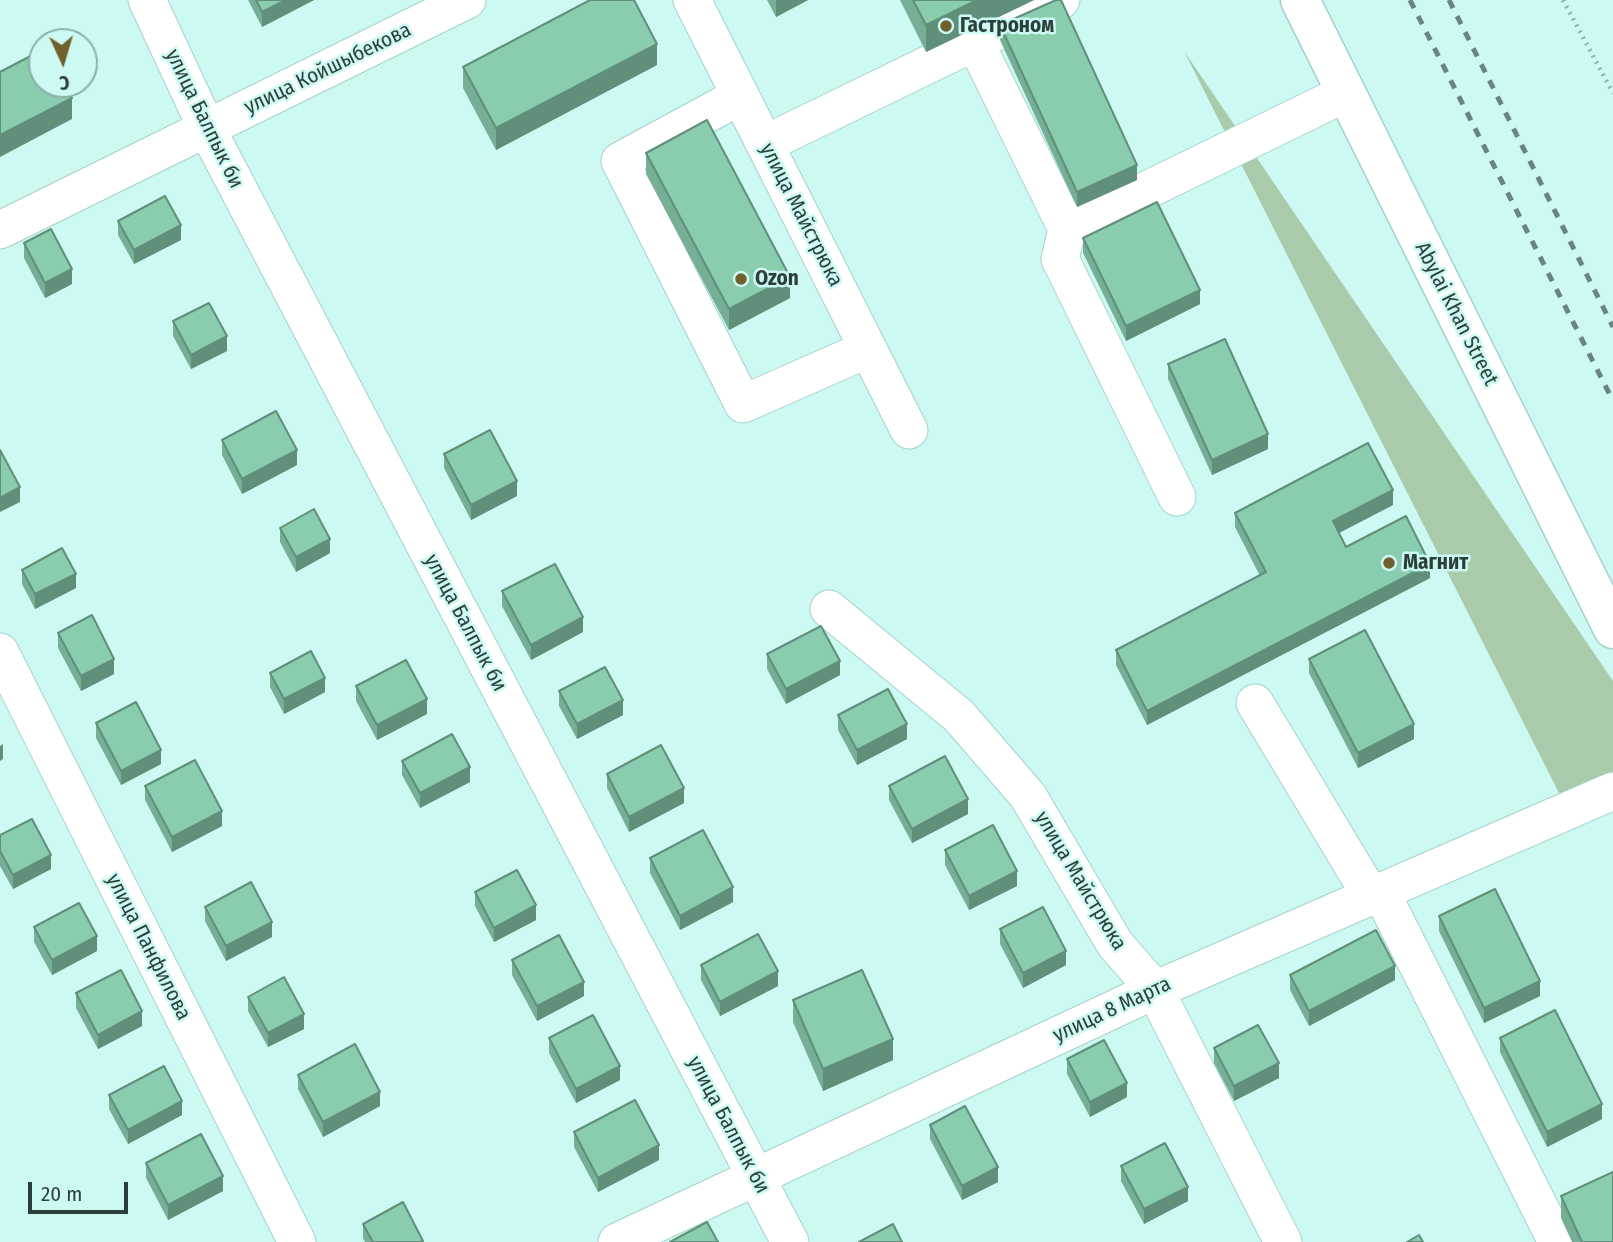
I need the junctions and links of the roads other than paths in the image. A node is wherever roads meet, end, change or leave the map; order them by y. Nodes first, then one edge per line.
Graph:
1 (147, 0) edge
2 (467, 0) edge
3 (692, 0) edge
4 (1061, 0) edge
5 (1300, 0) edge
6 (975, 42) junction
7 (1346, 93) junction
8 (740, 96) junction
9 (207, 129) junction
10 (765, 145) junction
11 (1067, 229) junction
12 (0, 230) edge
13 (868, 349) junction
14 (909, 430) dead end
15 (1177, 497) dead end
16 (829, 609) dead end
17 (1613, 629) edge
18 (0, 652) edge
19 (1255, 703) dead end
20 (1613, 791) edge
21 (1376, 894) junction
22 (1155, 990) junction
23 (755, 1176) junction
24 (297, 1242) edge
25 (617, 1242) edge
26 (790, 1242) edge
27 (1283, 1242) edge
28 (1557, 1242) edge

1 - 9 street, улица Балпык би
2 - 9 street, улица Койшыбекова
3 - 8 street, улица Майстрюка
4 - 6 street
5 - 7 main road, Abylai Khan Street
6 - 10 street
6 - 11 street
7 - 11 street
7 - 17 main road, Abylai Khan Street
8 - 10 street, улица Майстрюка
8 - 13 street
9 - 12 street, улица Койшыбекова
9 - 23 street, улица Балпык би
10 - 13 street, улица Майстрюка
11 - 15 street
13 - 14 street, улица Майстрюка
16 - 22 street, улица Майстрюка
18 - 24 street, улица Панфилова
19 - 21 street
20 - 21 street, улица 8 Марта
21 - 22 street, улица 8 Марта
21 - 28 street
22 - 23 street, улица 8 Марта
22 - 27 street, улица Майстрюка
23 - 25 street, улица 8 Марта
23 - 26 street, улица Балпык би

